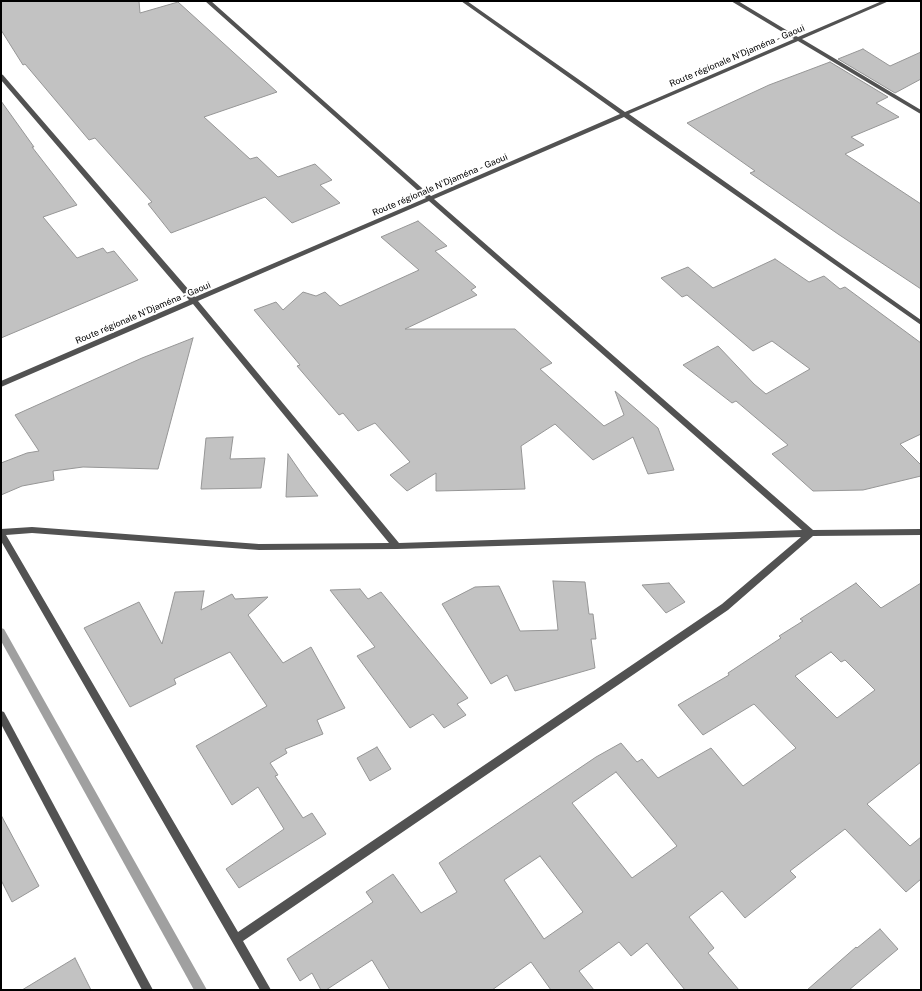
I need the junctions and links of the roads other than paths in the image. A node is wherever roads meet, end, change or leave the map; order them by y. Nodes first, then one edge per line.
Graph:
1 (208, 1) edge
2 (464, 1) edge
3 (734, 1) edge
4 (886, 1) edge
5 (798, 40) junction
6 (1, 76) edge
7 (921, 112) edge
8 (625, 115) junction
9 (431, 199) junction
10 (194, 301) junction
11 (921, 323) edge
12 (1, 384) edge
13 (921, 532) edge
14 (1, 533) edge
15 (811, 533) junction
16 (397, 546) junction
17 (1, 715) edge
18 (238, 938) junction
19 (148, 990) edge
20 (266, 990) edge

1 - 9 street
2 - 8 street
3 - 5 street
4 - 5 street, Route régionale N'Djaména - Gaoui
5 - 7 street
5 - 8 street, Route régionale N'Djaména - Gaoui
6 - 10 street
8 - 9 street, Route régionale N'Djaména - Gaoui
8 - 11 street
9 - 10 street, Route régionale N'Djaména - Gaoui
9 - 15 street
10 - 12 street, Route régionale N'Djaména - Gaoui
10 - 16 street
13 - 15 street
14 - 16 street
14 - 18 street
15 - 16 street
15 - 18 street
17 - 19 street
18 - 20 street

